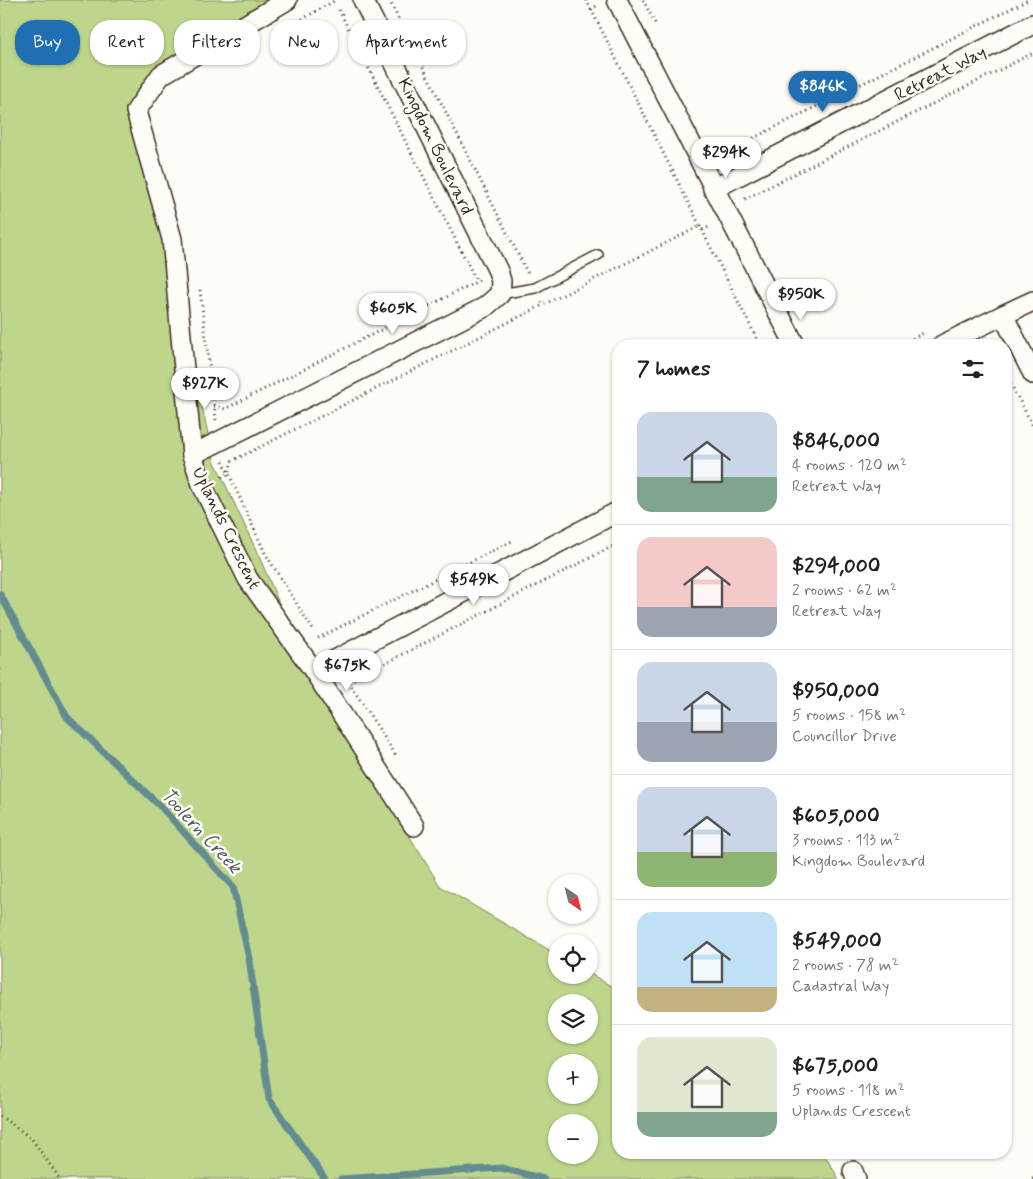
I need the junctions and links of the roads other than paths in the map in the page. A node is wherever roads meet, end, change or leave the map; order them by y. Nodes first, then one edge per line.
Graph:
1 (287, 0) edge
2 (363, 0) edge
3 (617, 0) edge
4 (1033, 24) edge
5 (713, 189) junction
6 (598, 255) dead end
7 (500, 294) junction
8 (1033, 301) edge
9 (1003, 316) junction
10 (792, 339) edge
11 (955, 339) edge
12 (1033, 374) edge
13 (192, 456) junction
14 (612, 515) edge
15 (314, 671) junction
16 (414, 826) dead end

1 - 13 street, Uplands Crescent
2 - 7 street, Kingdom Boulevard
3 - 5 street
4 - 5 street, Retreat Way
5 - 10 street
6 - 7 lane
7 - 13 street
8 - 9 street
9 - 11 street
9 - 12 street
13 - 15 street, Uplands Crescent
14 - 15 street
15 - 16 street, Uplands Crescent

